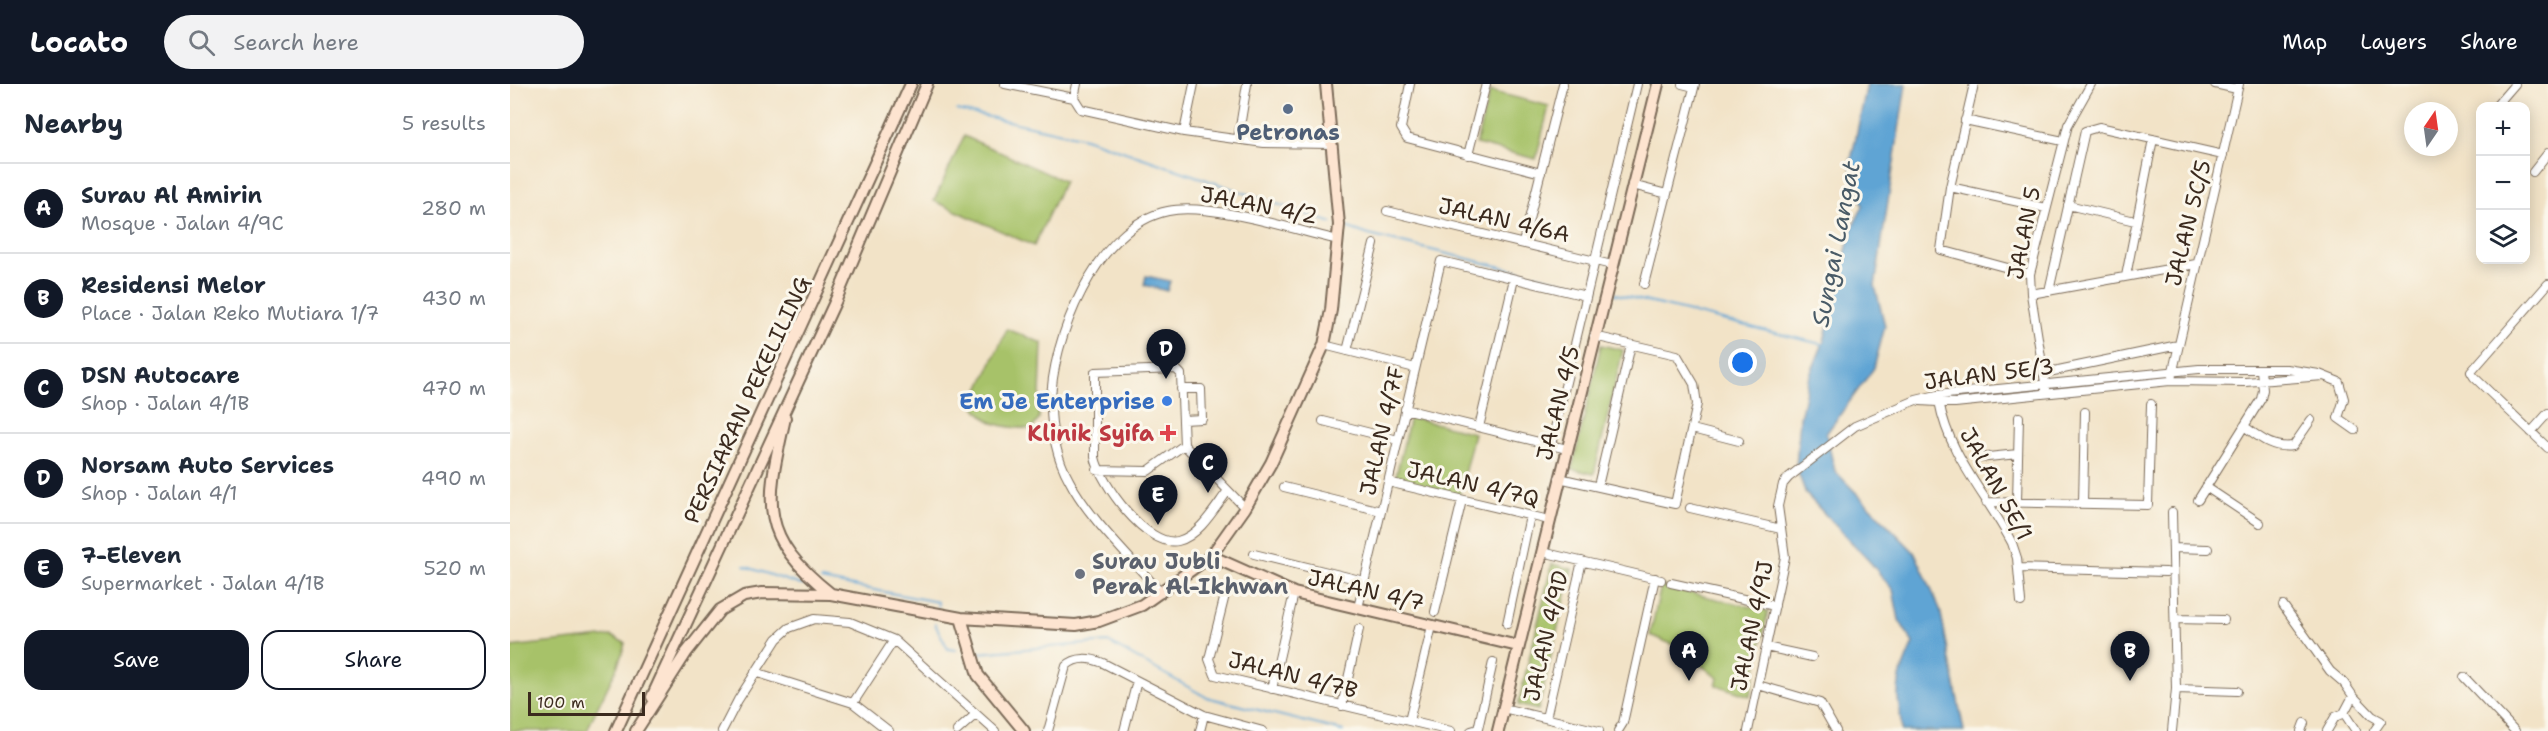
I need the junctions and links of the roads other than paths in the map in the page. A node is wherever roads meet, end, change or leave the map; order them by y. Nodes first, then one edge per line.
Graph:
1 (911, 84) edge
2 (927, 84) edge
3 (1005, 84) edge
4 (1077, 84) edge
5 (1194, 84) edge
6 (1247, 84) edge
7 (1326, 84) edge
8 (1410, 84) edge
9 (1486, 84) edge
10 (1563, 84) edge
11 (1637, 84) edge
12 (1658, 84) edge
13 (1682, 84) edge
14 (1974, 84) edge
15 (2091, 84) edge
16 (2215, 84) edge
17 (2515, 84) edge
18 (1694, 86) edge
19 (2238, 87) edge
20 (1074, 98) junction
21 (2499, 102) edge
22 (1965, 120) junction
23 (1184, 132) junction
24 (2153, 139) junction
25 (1238, 140) junction
26 (2063, 141) junction
27 (1332, 144) junction
28 (2548, 153) edge
29 (1468, 155) junction
30 (2223, 155) junction
31 (2533, 172) dead end
32 (1541, 173) junction
33 (1632, 185) junction
34 (1950, 187) junction
35 (863, 194) junction
36 (1667, 194) junction
37 (878, 202) junction
38 (2068, 205) junction
39 (2046, 208) junction
40 (1387, 211) dead end
41 (2135, 221) junction
42 (1338, 240) junction
43 (1523, 243) junction
44 (1374, 244) dead end
45 (1594, 261) junction
46 (2196, 264) junction
47 (1611, 265) junction
48 (2030, 274) junction
49 (2126, 276) junction
50 (1514, 279) junction
51 (1644, 284) dead end
52 (2548, 284) edge
53 (2049, 291) junction
54 (2031, 294) junction
55 (1586, 296) junction
56 (1594, 336) junction
57 (1324, 345) junction
58 (1631, 345) junction
59 (2178, 345) junction
60 (1347, 351) junction
61 (1415, 368) junction
62 (2173, 370) junction
63 (2261, 370) junction
64 (2043, 373) junction
65 (2324, 376) junction
66 (2170, 381) junction
67 (2262, 382) junction
68 (2045, 386) junction
69 (1181, 389) junction
70 (791, 394) junction
71 (2047, 395) junction
72 (1916, 400) junction
73 (1938, 400) junction
74 (1928, 402) junction
75 (1955, 403) junction
76 (2151, 404) dead end
77 (1405, 409) junction
78 (2085, 412) dead end
79 (2548, 413) edge
80 (1942, 417) junction
81 (2019, 417) dead end
82 (1182, 420) junction
83 (2310, 420) dead end
84 (1323, 421) dead end
85 (2244, 426) junction
86 (1479, 427) junction
87 (1692, 429) junction
88 (2355, 430) dead end
89 (2531, 432) junction
90 (1398, 440) junction
91 (1739, 441) dead end
92 (1184, 445) junction
93 (1551, 445) junction
94 (2548, 448) edge
95 (1566, 449) junction
96 (2018, 454) junction
97 (1978, 458) dead end
98 (1097, 470) junction
99 (1559, 478) junction
100 (1388, 482) junction
101 (1598, 486) junction
102 (1284, 487) dead end
103 (2206, 487) junction
104 (1227, 492) junction
105 (1462, 500) junction
106 (2198, 500) dead end
107 (2017, 501) junction
108 (1986, 502) junction
109 (2083, 503) junction
110 (1245, 508) junction
111 (1690, 508) dead end
112 (1381, 511) junction
113 (2172, 512) dead end
114 (1530, 516) junction
115 (1549, 520) junction
116 (2260, 523) dead end
117 (1781, 529) junction
118 (2173, 548) junction
119 (2208, 549) dead end
120 (1542, 552) junction
121 (1254, 554) dead end
122 (1211, 556) junction
123 (1582, 561) junction
124 (2018, 568) junction
125 (2166, 572) dead end
126 (1364, 581) junction
127 (1671, 583) dead end
128 (1227, 587) dead end
129 (1161, 593) junction
130 (1294, 593) junction
131 (831, 594) junction
132 (2021, 602) dead end
133 (2283, 605) dead end
134 (1775, 606) junction
135 (1358, 608) junction
136 (1435, 612) dead end
137 (961, 618) junction
138 (2175, 619) junction
139 (2224, 620) dead end
140 (1507, 624) dead end
141 (1432, 626) junction
142 (1359, 629) dead end
143 (894, 640) junction
144 (1518, 646) junction
145 (1766, 647) junction
146 (1812, 657) dead end
147 (1493, 662) dead end
148 (755, 672) junction
149 (2464, 677) dead end
150 (1137, 681) junction
151 (1758, 685) junction
152 (2176, 688) junction
153 (1272, 689) junction
154 (2237, 691) dead end
155 (2353, 696) junction
156 (853, 703) junction
157 (1342, 706) junction
158 (1503, 708) junction
159 (2344, 713) junction
160 (976, 714) junction
161 (1204, 715) junction
162 (1546, 718) junction
163 (1409, 721) junction
164 (616, 731) edge
165 (636, 731) edge
166 (722, 731) edge
167 (890, 731) edge
168 (957, 731) edge
169 (995, 731) edge
170 (1024, 731) edge
171 (1048, 731) edge
172 (1124, 731) edge
173 (1200, 731) edge
174 (1263, 731) edge
175 (1451, 731) edge
176 (1471, 731) edge
177 (1498, 731) edge
178 (1599, 731) edge
179 (1618, 731) edge
180 (1748, 731) edge
181 (1836, 731) edge
182 (2172, 731) edge
183 (2327, 731) edge
184 (2356, 731) edge
185 (2374, 731) edge
186 (2515, 731) edge

1 - 35 street, PERSIARAN PEKELILING
2 - 37 street, PERSIARAN PEKELILING
3 - 20 street
4 - 20 street
5 - 23 street
6 - 25 street
7 - 27 street
8 - 29 street
9 - 29 street
10 - 32 street
11 - 45 street
12 - 33 street, JALAN 4/5
13 - 18 street
14 - 22 street
15 - 26 street, JALAN 5
16 - 19 street
17 - 21 street
18 - 36 street
19 - 30 street, JALAN 5C/5
20 - 23 street
22 - 26 street
22 - 34 street
23 - 25 street
24 - 30 street
24 - 38 street
24 - 41 street
25 - 27 street
26 - 39 street, JALAN 5
27 - 42 street
28 - 31 street
29 - 32 street
30 - 46 street, JALAN 5C/5
32 - 43 street
33 - 36 street
33 - 47 street, JALAN 4/5
34 - 39 street
34 - 48 street
35 - 37 street
35 - 164 street, PERSIARAN PEKELILING
36 - 51 street
37 - 70 street, PERSIARAN PEKELILING
38 - 41 street
38 - 53 street
39 - 48 street, JALAN 5
40 - 43 street, JALAN 4/6A
41 - 49 street
42 - 57 street
42 - 129 street, JALAN 4/2
43 - 45 street, JALAN 4/6A
44 - 60 street
45 - 47 street, JALAN 4/6A
45 - 55 street
46 - 49 street
46 - 59 street, JALAN 5C/5
47 - 56 street, JALAN 4/5
48 - 54 street, JALAN 5
49 - 53 street
50 - 55 street
50 - 61 street, JALAN 4/7F
50 - 86 street
52 - 89 street
53 - 54 street
54 - 64 street, JALAN 5
55 - 93 street
56 - 58 street
56 - 95 street, JALAN 4/5
57 - 60 street
57 - 110 street
58 - 87 street
58 - 101 street
59 - 62 street, JALAN 5C/5
59 - 64 street
60 - 61 street
61 - 77 street, JALAN 4/7F
62 - 63 street, JALAN 5E/3
62 - 66 street
62 - 68 street, JALAN 5E/3
63 - 65 street, JALAN 5E/3
63 - 67 street
64 - 68 street, JALAN 5
65 - 67 street, JALAN 5E/3
65 - 88 street
66 - 67 street, JALAN 5E/3
66 - 71 street, JALAN 5E/3
67 - 85 street
68 - 71 street, JALAN 5
68 - 73 street, JALAN 5E/3
69 - 82 street
69 - 82 street
69 - 98 street
70 - 131 street
70 - 165 street, PERSIARAN PEKELILING
71 - 75 street, JALAN 5E/3
72 - 73 street, JALAN 5E/3
72 - 74 street, JALAN 5E/3
72 - 117 street, JALAN 4/9J
73 - 74 street, JALAN 5E/3
73 - 75 street, JALAN 5E/3
73 - 80 street, JALAN 5E/1
74 - 80 street, JALAN 5E/1
75 - 80 street, JALAN 5E/1
76 - 109 street
77 - 86 street
77 - 90 street, JALAN 4/7F
78 - 109 street
79 - 89 street
80 - 108 street, JALAN 5E/1
81 - 96 street, JALAN 5E/3
82 - 92 street
83 - 85 street
84 - 90 street
85 - 103 street
86 - 93 street
87 - 91 street
87 - 101 street
89 - 94 street
90 - 100 street, JALAN 4/7F
92 - 98 street
92 - 104 street
93 - 95 street
95 - 99 street, JALAN 4/5
96 - 97 street
96 - 107 street, JALAN 5E/3
98 - 104 street
99 - 101 street
99 - 115 street, JALAN 4/5
100 - 105 street, JALAN 4/7Q
100 - 112 street, JALAN 4/7F
102 - 112 street
103 - 106 street
103 - 116 street
104 - 110 street
105 - 114 street, JALAN 4/7Q
105 - 136 street
107 - 108 street
107 - 109 street
108 - 124 street, JALAN 5E/1
110 - 122 street
111 - 117 street
112 - 126 street, JALAN 4/7F
113 - 118 street
114 - 115 street, JALAN 4/7Q
114 - 140 street
115 - 120 street, JALAN 4/5
117 - 134 street, JALAN 4/9J
118 - 119 street
118 - 138 street
120 - 123 street
120 - 144 street, JALAN 4/5
121 - 126 street
122 - 129 street
122 - 130 street, JALAN 4/7
123 - 162 street, JALAN 4/9D
123 - 179 street
124 - 125 street
124 - 132 street, JALAN 5E/1
126 - 135 street, JALAN 4/7F
127 - 134 street
128 - 153 street, JALAN 4/7B
129 - 137 street
130 - 135 street, JALAN 4/7
130 - 153 street
131 - 137 street
131 - 165 street
133 - 155 street
134 - 145 street, JALAN 4/9J
135 - 141 street, JALAN 4/7
137 - 170 street
138 - 139 street
138 - 152 street
141 - 144 street, JALAN 4/7
141 - 163 street
142 - 157 street
143 - 148 street
143 - 156 street
143 - 160 street
144 - 158 street, JALAN 4/5
145 - 146 street
145 - 151 street, JALAN 4/9J
147 - 176 street
148 - 156 street
148 - 166 street
149 - 186 street
150 - 161 street
150 - 171 street
150 - 172 street
151 - 180 street, JALAN 4/9J
151 - 181 street
152 - 154 street
152 - 182 street
153 - 157 street, JALAN 4/7B
155 - 159 street
155 - 185 street
156 - 167 street
157 - 163 street, JALAN 4/7B
158 - 162 street
158 - 177 street, JALAN 4/5
159 - 183 street
159 - 184 street
160 - 168 street
160 - 169 street
161 - 173 street
161 - 174 street
162 - 178 street
163 - 175 street, JALAN 4/7B

